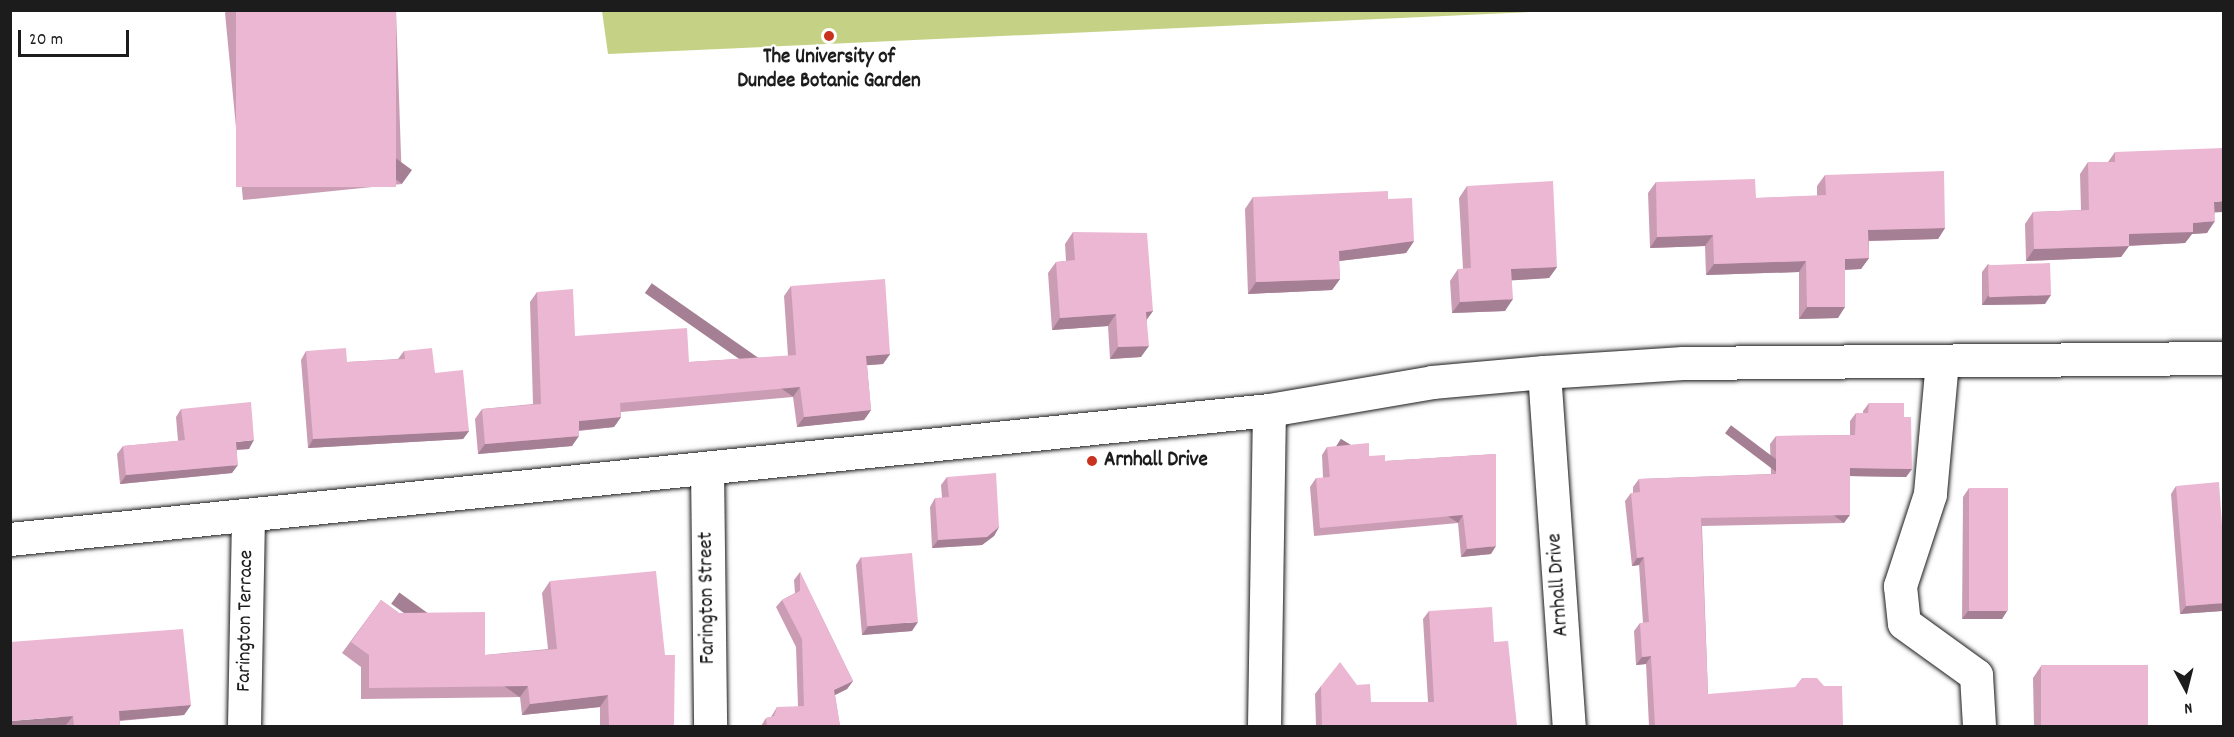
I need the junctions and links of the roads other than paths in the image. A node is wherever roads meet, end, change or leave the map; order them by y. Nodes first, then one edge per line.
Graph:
1 (2223, 358) edge
2 (1942, 361) junction
3 (1544, 372) junction
4 (1269, 410) junction
5 (707, 469) junction
6 (248, 516) junction
7 (10, 539) edge
8 (244, 726) edge
9 (710, 726) edge
10 (1264, 726) edge
11 (1569, 726) edge
12 (1979, 726) edge

1 - 2 street
2 - 3 street
2 - 12 street
3 - 4 street
3 - 11 street, Arnhall Drive
4 - 5 street
4 - 10 street
5 - 6 street
5 - 9 street, Farington Street
6 - 7 street
6 - 8 street, Farington Terrace

